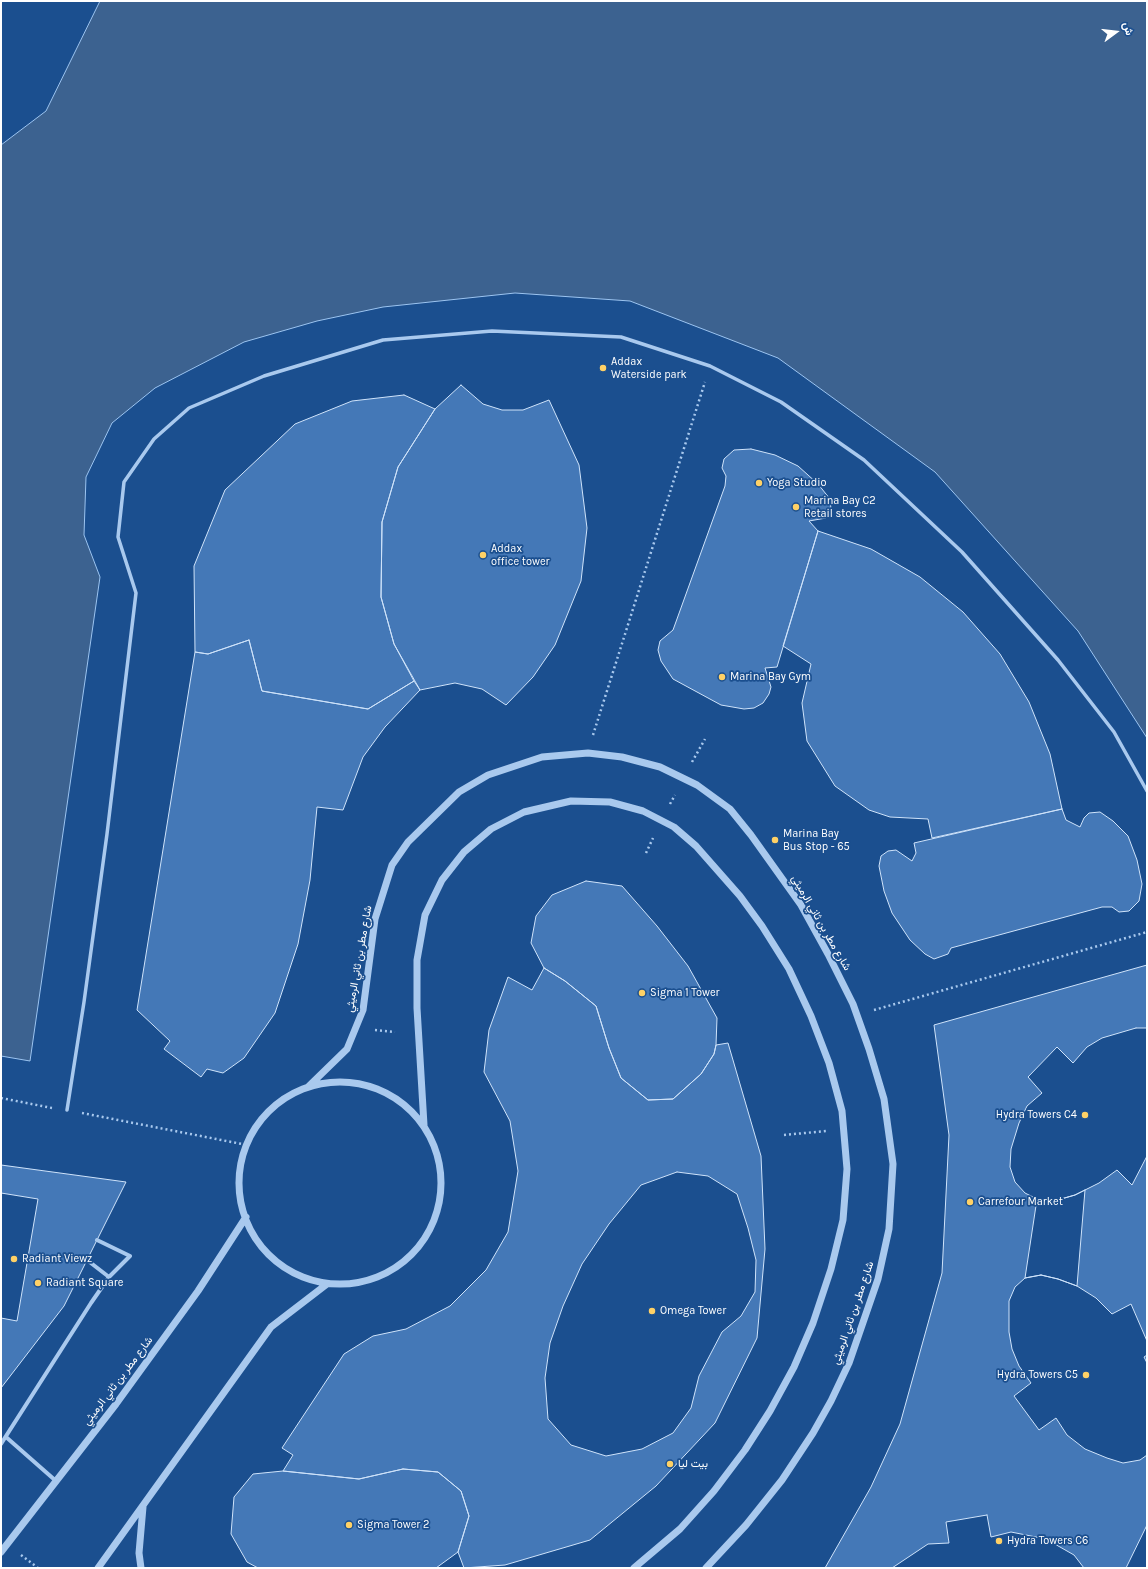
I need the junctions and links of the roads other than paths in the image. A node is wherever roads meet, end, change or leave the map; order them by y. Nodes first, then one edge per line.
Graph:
1 (1147, 791) edge
2 (309, 1086) junction
3 (67, 1110) road end
4 (424, 1125) junction
5 (246, 1217) junction
6 (97, 1240) dead end
7 (87, 1260) dead end
8 (109, 1277) junction
9 (327, 1284) junction
10 (6, 1437) junction
11 (1, 1444) edge
12 (56, 1481) junction
13 (144, 1505) junction
14 (1, 1552) edge
15 (98, 1568) edge
16 (141, 1568) edge
17 (634, 1568) edge
18 (706, 1568) edge

1 - 3 street
2 - 4 street
2 - 5 street
2 - 18 street, شارع مطر بن ثاني الرميثي
4 - 9 street
4 - 17 street
5 - 9 street
5 - 12 street, شارع مطر بن ثاني الرميثي
6 - 8 street
7 - 8 street
8 - 10 street
9 - 13 street
10 - 11 street
10 - 12 street
12 - 14 street, شارع مطر بن ثاني الرميثي
13 - 15 street
13 - 16 street

